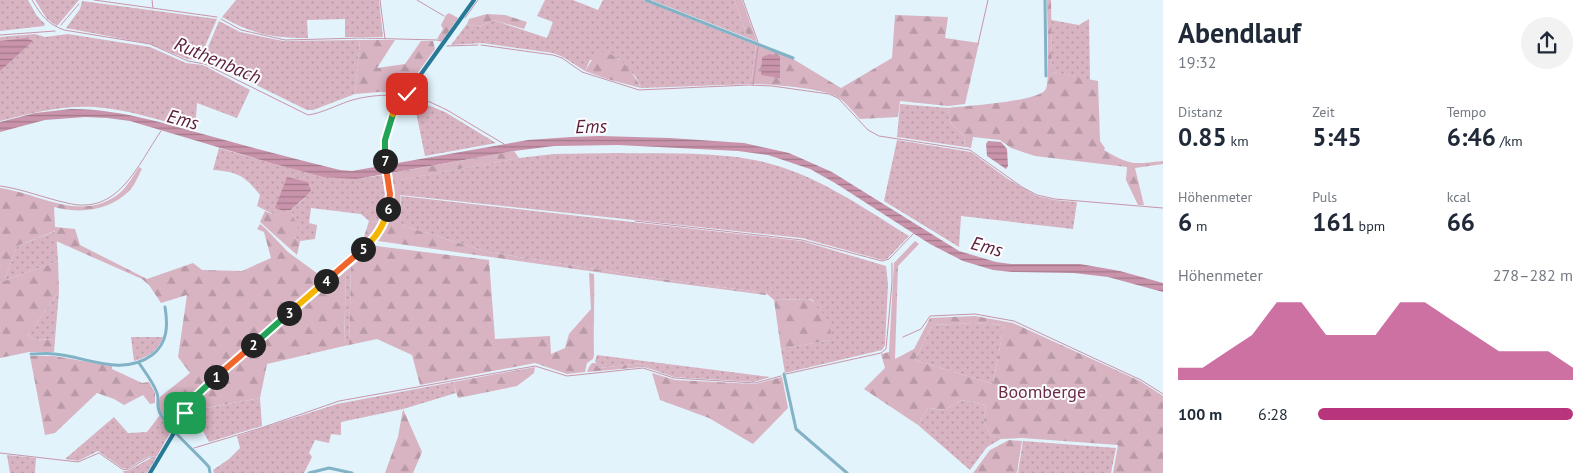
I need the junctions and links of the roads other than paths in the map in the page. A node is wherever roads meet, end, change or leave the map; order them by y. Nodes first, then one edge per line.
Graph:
1 (474, 0) edge
2 (646, 0) edge
3 (1045, 0) edge
4 (793, 58) dead end
5 (1046, 76) dead end
6 (166, 307) dead end
7 (32, 354) dead end
8 (139, 362) junction
9 (784, 374) dead end
10 (174, 431) junction
11 (150, 473) edge
12 (210, 473) edge
13 (309, 473) edge
14 (352, 473) edge
15 (846, 473) edge

1 - 10 main road
2 - 4 street
3 - 5 street
6 - 8 street
7 - 8 street
8 - 10 street
9 - 15 street
10 - 11 main road
10 - 12 street
13 - 14 street

